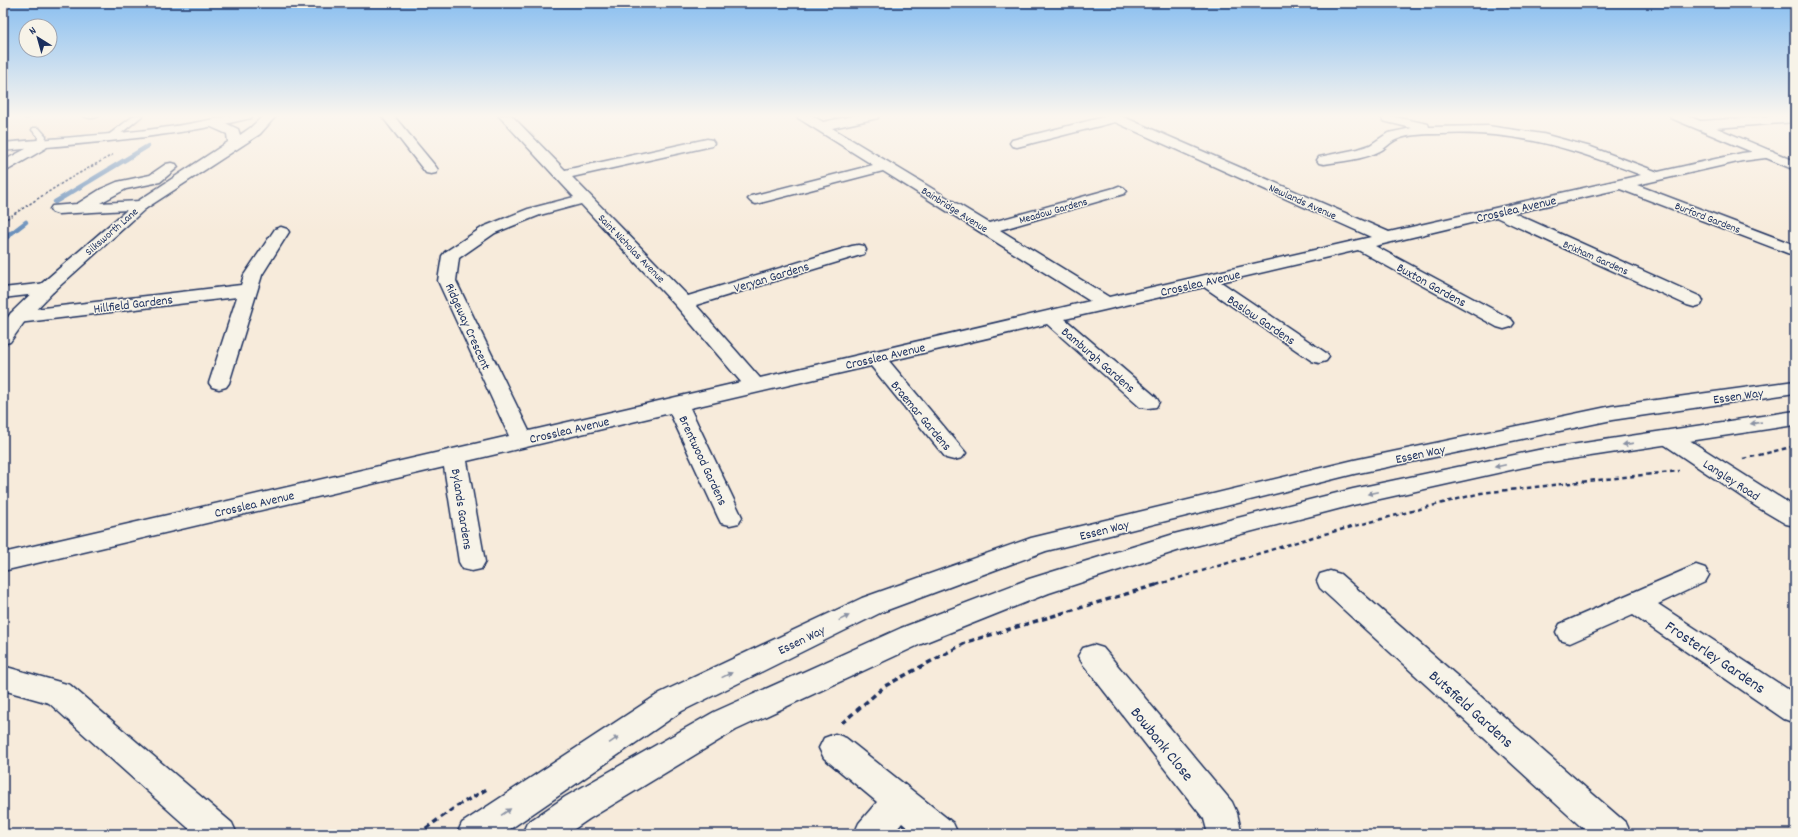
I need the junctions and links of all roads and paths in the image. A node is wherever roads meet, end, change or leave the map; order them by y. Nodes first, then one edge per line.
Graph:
1 (24, 154) edge
2 (115, 154) edge
3 (217, 154) edge
4 (418, 154) edge
5 (541, 154) edge
6 (657, 154) edge
7 (867, 154) edge
8 (1199, 154) edge
9 (1351, 154) edge
10 (1595, 154) edge
11 (1768, 154) joint
12 (1324, 160) dead end
13 (886, 166) junction
14 (1795, 166) edge
15 (3, 167) edge
16 (171, 167) dead end
17 (431, 170) dead end
18 (561, 175) junction
19 (1656, 176) junction
20 (1622, 184) junction
21 (1119, 192) dead end
22 (584, 199) junction
23 (756, 199) dead end
24 (140, 206) junction
25 (81, 208) junction
26 (58, 209) dead end
27 (1498, 212) junction
28 (3, 221) edge
29 (987, 229) junction
30 (281, 232) dead end
31 (1388, 238) junction
32 (1361, 245) junction
33 (858, 250) dead end
34 (1795, 251) edge
35 (1206, 280) junction
36 (47, 288) junction
37 (248, 290) junction
38 (3, 293) edge
39 (1694, 301) dead end
40 (684, 303) junction
41 (1107, 304) junction
42 (1050, 316) junction
43 (18, 317) junction
44 (1504, 323) dead end
45 (3, 338) edge
46 (875, 358) junction
47 (1319, 358) dead end
48 (219, 382) dead end
49 (755, 385) junction
50 (1795, 387) edge
51 (1148, 402) dead end
52 (677, 404) junction
53 (1795, 418) edge
54 (1670, 438) junction
55 (522, 440) junction
56 (1795, 446) edge
57 (954, 453) dead end
58 (454, 456) junction
59 (1713, 467) junction
60 (730, 517) dead end
61 (1795, 518) edge
62 (3, 562) edge
63 (472, 562) dead end
64 (1696, 575) dead end
65 (1330, 581) dead end
66 (1636, 602) junction
67 (1570, 632) dead end
68 (1093, 656) dead end
69 (3, 678) edge
70 (1795, 710) edge
71 (835, 748) joint
72 (900, 800) junction
73 (220, 834) edge
74 (474, 834) edge
75 (539, 834) edge
76 (871, 834) edge
77 (941, 834) edge
78 (1225, 834) edge
79 (1614, 834) edge

1 - 15 main road
2 - 28 path
3 - 24 main road, Silksworth Lane
4 - 17 main road
5 - 18 main road, Saint Nicholas Avenue
6 - 18 main road
7 - 13 main road, Bainbridge Avenue
8 - 31 main road, Newlands Avenue
9 - 12 main road
10 - 19 main road
11 - 14 main road
11 - 19 main road, Crosslea Avenue
13 - 23 main road
13 - 29 main road, Bainbridge Avenue
16 - 25 main road
18 - 22 main road, Saint Nicholas Avenue
19 - 20 main road, Crosslea Avenue
20 - 27 main road, Crosslea Avenue
20 - 34 main road, Burford Gardens
21 - 29 main road, Meadow Gardens
22 - 40 main road, Saint Nicholas Avenue
22 - 55 main road, Ridgeway Crescent
24 - 25 main road
24 - 36 main road, Silksworth Lane
25 - 26 main road
27 - 31 main road, Crosslea Avenue
27 - 39 main road, Brixham Gardens
29 - 41 main road, Bainbridge Avenue
30 - 37 main road
31 - 32 main road, Crosslea Avenue
32 - 35 main road, Crosslea Avenue
32 - 44 main road, Buxton Gardens
33 - 40 main road, Veryan Gardens
35 - 41 main road, Crosslea Avenue
35 - 47 main road, Baslow Gardens
36 - 38 main road
36 - 43 main road, Silksworth Lane
37 - 43 main road, Hillfield Gardens
37 - 48 main road
40 - 49 main road, Saint Nicholas Avenue
41 - 42 main road, Crosslea Avenue
42 - 46 main road, Crosslea Avenue
42 - 51 main road, Bamburgh Gardens
43 - 45 main road, Silksworth Lane
46 - 49 main road, Crosslea Avenue
46 - 57 main road, Braemar Gardens
49 - 52 main road, Crosslea Avenue
74 -> 50 main road, Essen Way
52 - 55 main road, Crosslea Avenue
52 - 60 main road, Brentwood Gardens
53 -> 54 main road
54 - 59 main road, Langley Road
54 -> 75 main road
55 - 58 main road, Crosslea Avenue
56 - 59 path
58 - 62 main road, Crosslea Avenue
58 - 63 main road, Bylands Gardens
59 - 61 main road, Langley Road
59 - 71 path
64 - 66 main road
65 - 79 main road, Butsfield Gardens
66 - 67 main road
66 - 70 main road, Frosterley Gardens
68 - 78 main road, Bowbank Close
69 - 73 main road
71 - 72 main road
72 - 76 main road
72 - 77 main road

